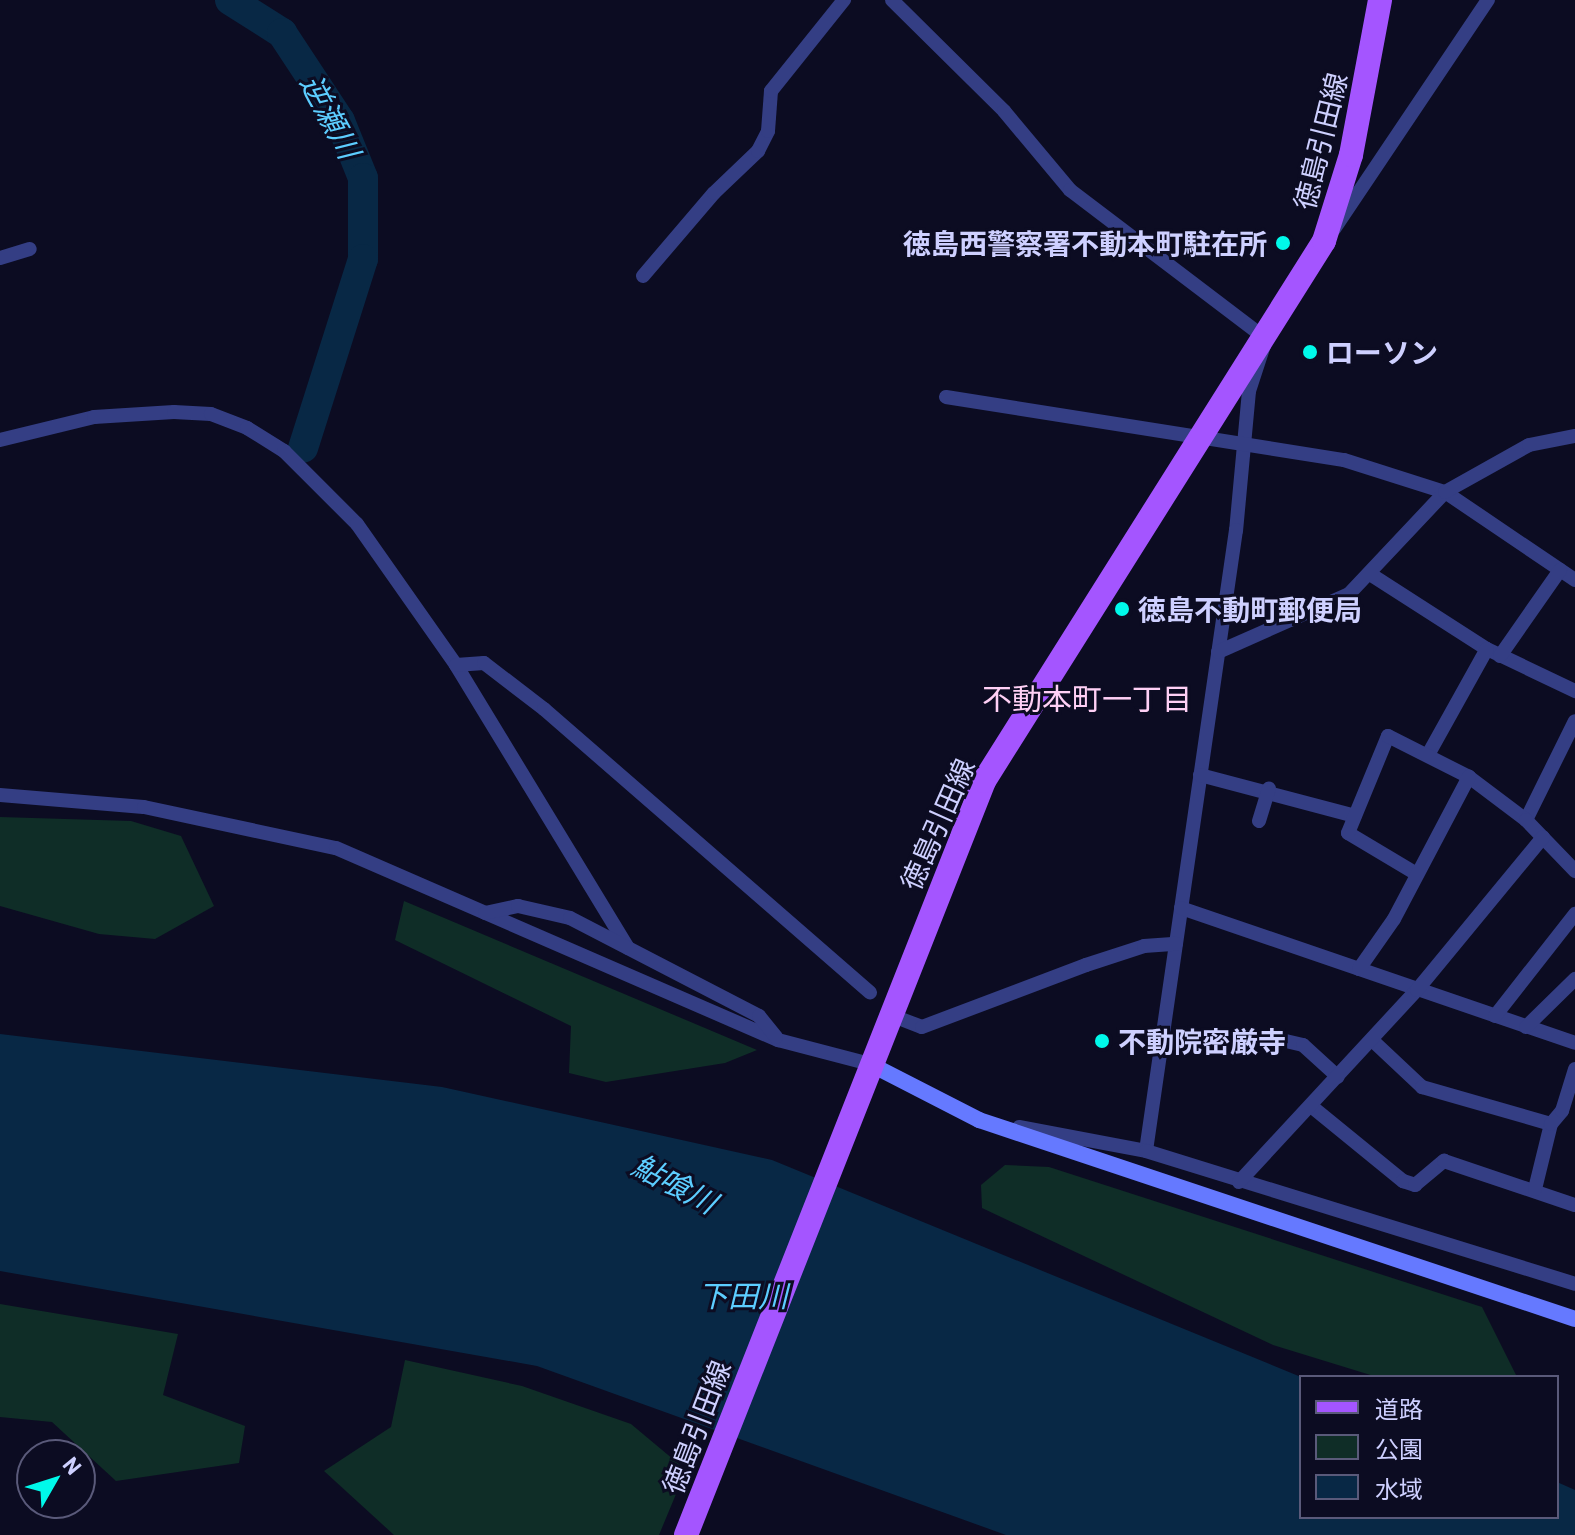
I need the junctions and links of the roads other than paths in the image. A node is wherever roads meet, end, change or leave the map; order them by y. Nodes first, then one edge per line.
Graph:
1 (844, 0) edge
2 (892, 0) edge
3 (1380, 0) edge
4 (1488, 0) edge
5 (1324, 241) junction
6 (30, 249) dead end
7 (0, 258) edge
8 (643, 276) dead end
9 (1266, 339) junction
10 (946, 397) dead end
11 (1205, 435) junction
12 (1575, 436) edge
13 (0, 440) edge
14 (1245, 446) junction
15 (1445, 492) junction
16 (1560, 570) junction
17 (1370, 574) junction
18 (1575, 580) edge
19 (1218, 652) junction
20 (1494, 652) junction
21 (456, 665) junction
22 (1575, 691) edge
23 (1574, 727) edge
24 (1429, 753) junction
25 (1200, 775) junction
26 (1469, 777) junction
27 (1269, 789) junction
28 (0, 795) edge
29 (1355, 816) junction
30 (1526, 820) junction
31 (1259, 821) dead end
32 (1543, 837) junction
33 (1575, 871) edge
34 (1415, 873) junction
35 (1181, 908) junction
36 (484, 913) junction
37 (1575, 914) edge
38 (1176, 944) junction
39 (628, 948) junction
40 (1359, 969) junction
41 (1575, 979) edge
42 (1417, 990) junction
43 (870, 992) dead end
44 (1495, 1016) junction
45 (901, 1019) dead end
46 (1526, 1027) junction
47 (1264, 1036) dead end
48 (778, 1040) junction
49 (1372, 1040) junction
50 (1575, 1043) edge
51 (870, 1064) junction
52 (1575, 1069) edge
53 (1338, 1077) junction
54 (1311, 1106) junction
55 (979, 1120) junction
56 (1551, 1124) junction
57 (1146, 1151) junction
58 (1239, 1182) junction
59 (1535, 1189) junction
60 (1575, 1205) edge
61 (1575, 1284) edge
62 (1575, 1319) edge
63 (686, 1535) edge

1 - 8 street
2 - 9 street
3 - 5 main road, 徳島引田線
4 - 5 street
5 - 9 main road, 徳島引田線
6 - 7 street
9 - 11 main road, 徳島引田線
9 - 14 street
10 - 11 street
11 - 14 street
11 - 51 main road, 徳島引田線
12 - 15 street
13 - 21 street
14 - 15 street
14 - 19 street
15 - 16 street
15 - 17 street
16 - 18 street
16 - 20 street
17 - 19 street
17 - 20 street
19 - 25 street
20 - 22 street
20 - 24 street
21 - 39 street
21 - 43 street
23 - 30 street
24 - 26 street
24 - 29 street
25 - 27 street
25 - 35 street
26 - 30 street
26 - 34 street
27 - 29 street
27 - 31 street
28 - 36 street
29 - 34 street
30 - 32 street
32 - 33 street
32 - 42 street
34 - 40 street
35 - 38 street
35 - 40 street
36 - 39 street
36 - 48 street
37 - 44 street
38 - 45 street
38 - 57 street
39 - 48 street
40 - 42 street
41 - 46 street
42 - 44 street
42 - 49 street
44 - 46 street
46 - 50 street
47 - 53 street
48 - 51 street
49 - 53 street
49 - 56 street
51 - 55 street
51 - 63 main road, 徳島引田線
52 - 56 street
53 - 54 street
54 - 58 street
54 - 59 street
55 - 57 street
55 - 62 street
56 - 59 street
57 - 58 street
58 - 61 street
59 - 60 street

